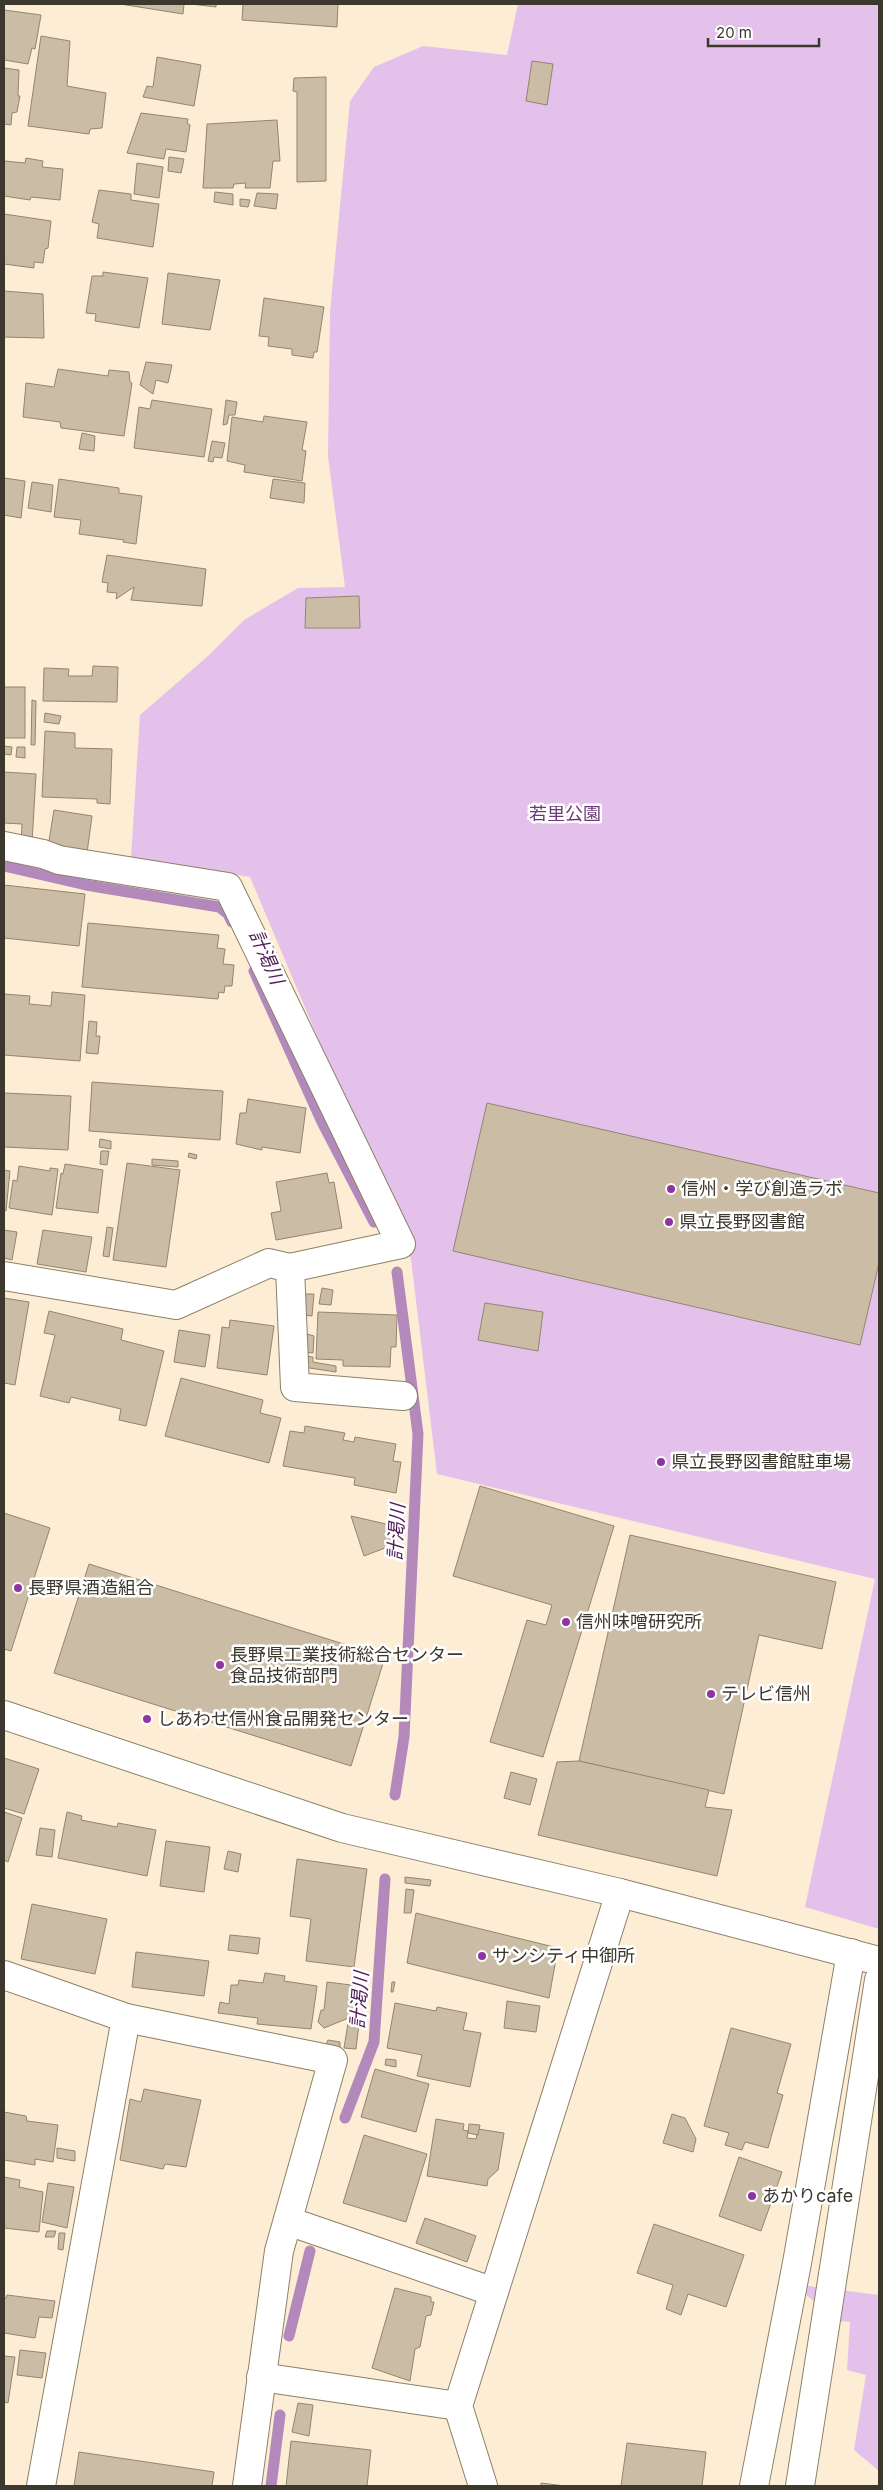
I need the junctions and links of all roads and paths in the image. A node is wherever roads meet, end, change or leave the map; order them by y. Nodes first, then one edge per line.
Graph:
1 (4, 846) edge
2 (290, 1268) junction
3 (4, 1276) edge
4 (403, 1396) dead end
5 (4, 1714) edge
6 (620, 1893) junction
7 (851, 1953) junction
8 (879, 1961) edge
9 (4, 1975) edge
10 (879, 1980) edge
11 (126, 2018) junction
12 (288, 2221) junction
13 (494, 2292) junction
14 (260, 2377) junction
15 (458, 2406) junction
16 (41, 2486) edge
17 (247, 2486) edge
18 (483, 2486) edge
19 (754, 2486) edge
20 (800, 2486) edge

1 - 2 street
2 - 3 street
2 - 4 street
5 - 6 street
6 - 7 street
6 - 13 street
7 - 8 street
7 - 19 street
9 - 11 street
10 - 20 street
11 - 12 street
11 - 16 street
12 - 13 street
12 - 14 street
13 - 15 street
14 - 15 street
14 - 17 street
15 - 18 street

